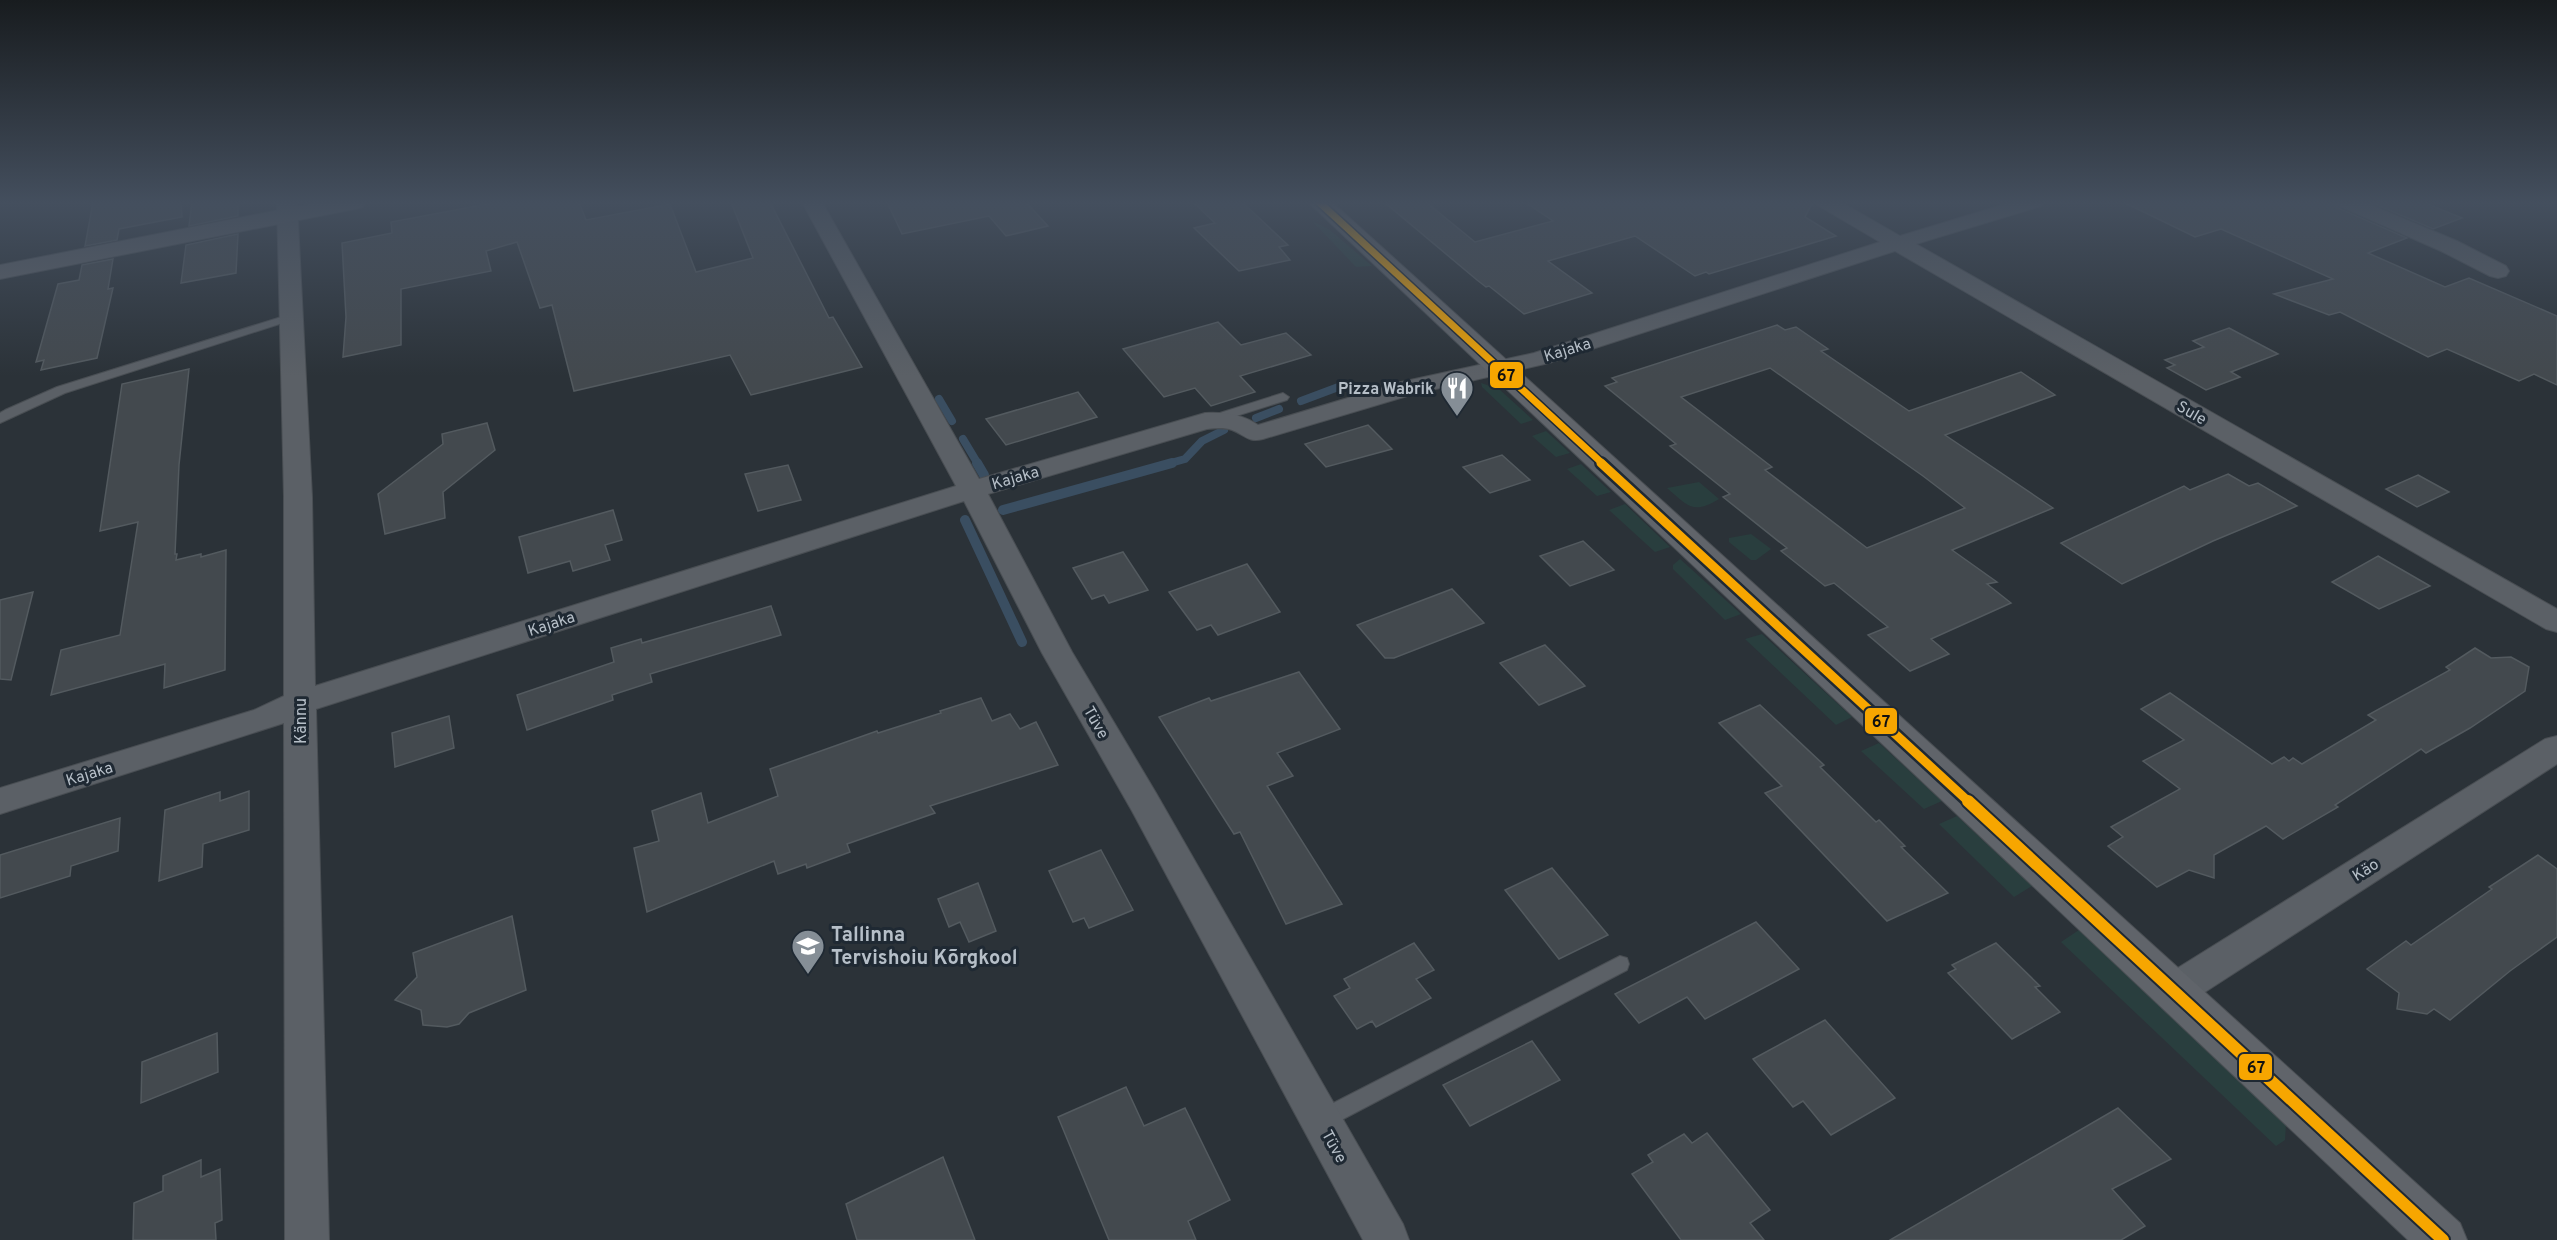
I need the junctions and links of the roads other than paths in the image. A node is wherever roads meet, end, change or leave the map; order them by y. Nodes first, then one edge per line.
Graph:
1 (55, 260) edge
2 (289, 260) edge
3 (844, 260) edge
4 (1382, 260) edge
5 (1846, 260) edge
6 (1927, 260) edge
7 (2475, 260) edge
8 (0, 272) edge
9 (2498, 272) dead end
10 (291, 316) junction
11 (1499, 368) junction
12 (1283, 397) dead end
13 (0, 419) edge
14 (1205, 421) junction
15 (972, 490) junction
16 (2557, 622) edge
17 (300, 702) junction
18 (2557, 748) edge
19 (0, 801) edge
20 (1620, 964) dead end
21 (2174, 991) junction
22 (1321, 1120) junction
23 (307, 1240) edge
24 (1387, 1240) edge
25 (2444, 1240) edge

1 - 8 street
2 - 10 street, Kännu
3 - 15 street, Tüve
4 - 11 street
5 - 11 street, Kajaka
6 - 16 street, Sule
7 - 9 street
10 - 13 lane
10 - 17 street, Kännu
11 - 14 street, Kajaka
11 - 21 street
12 - 14 lane
14 - 15 street, Kajaka
15 - 17 street, Kajaka
15 - 22 street, Tüve
17 - 19 street, Kajaka
17 - 23 street, Kännu
18 - 21 street, Käo
20 - 22 lane
21 - 25 street
22 - 24 street, Tüve

